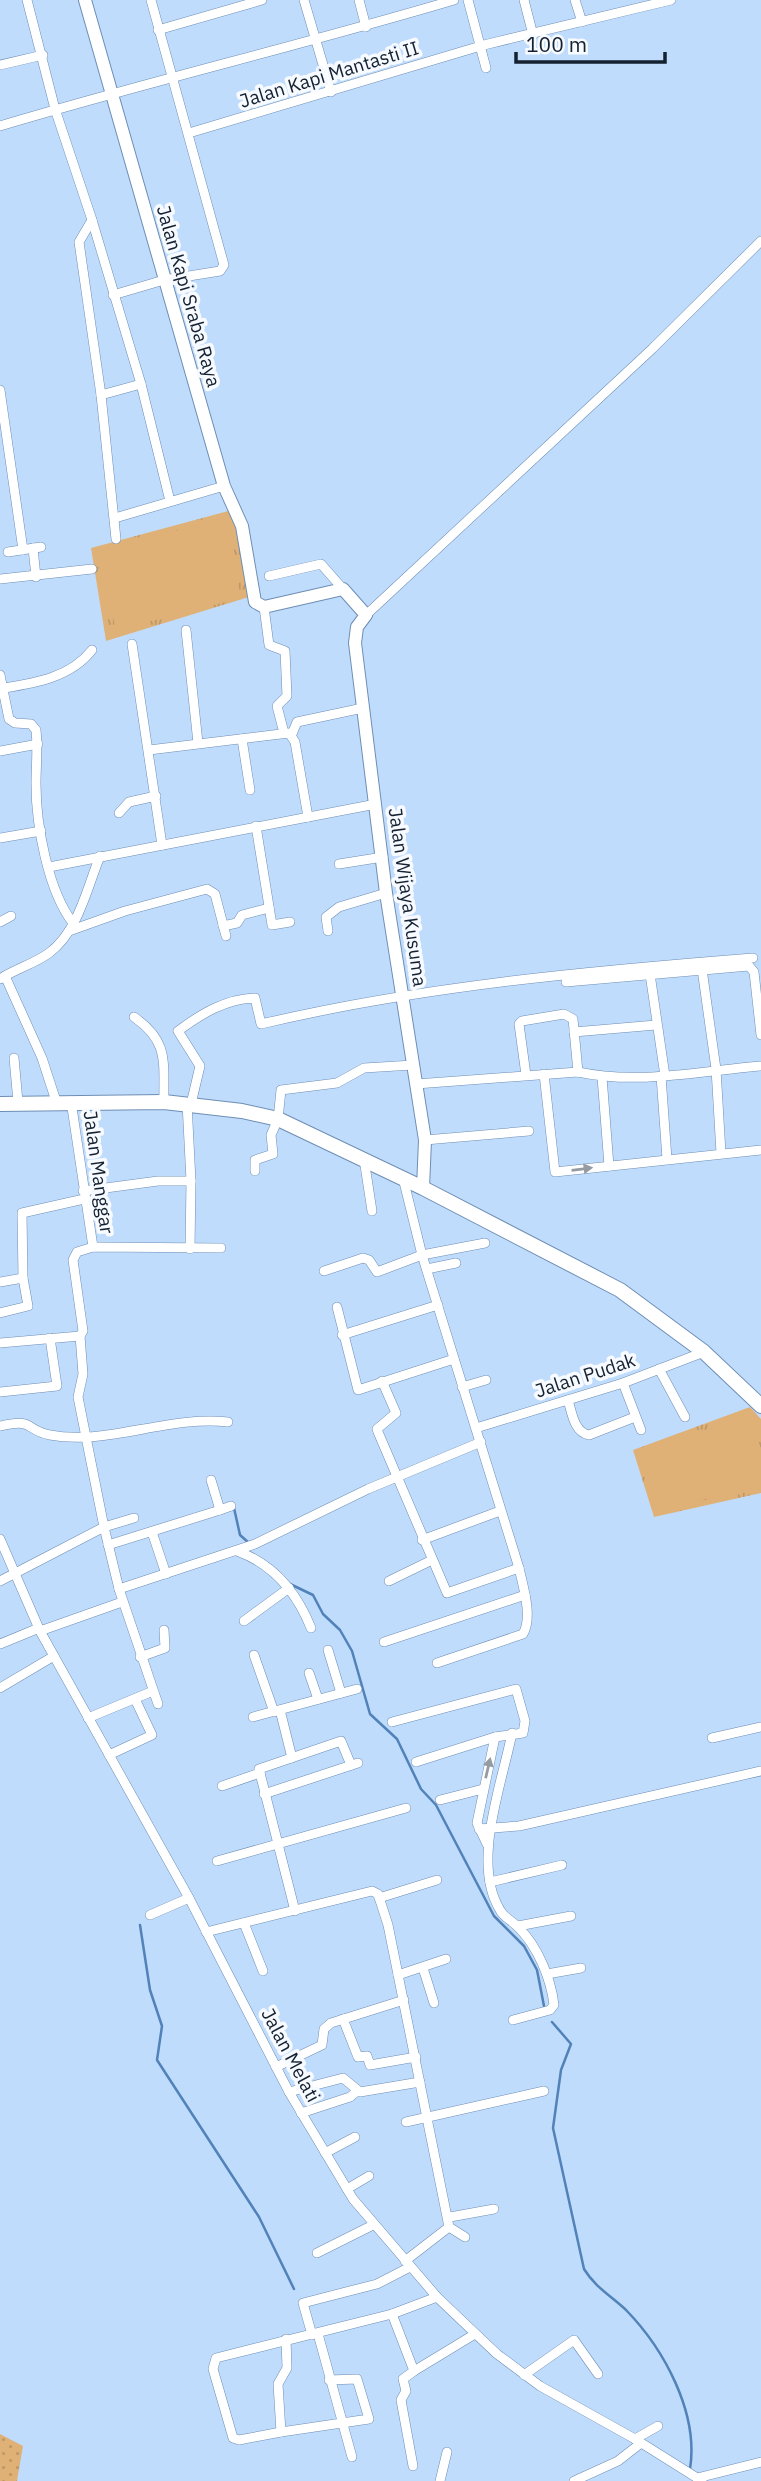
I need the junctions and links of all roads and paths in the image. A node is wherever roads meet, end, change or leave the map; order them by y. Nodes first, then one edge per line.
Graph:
1 (27, 0) edge
2 (85, 0) edge
3 (151, 0) edge
4 (262, 0) edge
5 (304, 0) edge
6 (359, 0) edge
7 (454, 0) edge
8 (468, 0) edge
9 (524, 0) edge
10 (575, 0) edge
11 (627, 0) edge
12 (670, 0) edge
13 (252, 1) edge
14 (631, 10) junction
15 (582, 22) junction
16 (366, 27) junction
17 (158, 30) junction
18 (533, 35) junction
19 (317, 41) junction
20 (480, 47) junction
21 (43, 55) junction
22 (0, 65) edge
23 (486, 68) dead end
24 (171, 77) junction
25 (331, 92) junction
26 (108, 95) junction
27 (55, 109) junction
28 (0, 126) edge
29 (189, 133) junction
30 (92, 220) junction
31 (761, 241) edge
32 (164, 280) junction
33 (113, 295) junction
34 (141, 384) junction
35 (0, 390) edge
36 (101, 395) junction
37 (4, 447) edge
38 (224, 486) junction
39 (170, 501) junction
40 (115, 518) junction
41 (116, 538) dead end
42 (32, 548) junction
43 (8, 552) dead end
44 (92, 569) dead end
45 (269, 576) dead end
46 (36, 577) junction
47 (0, 579) edge
48 (343, 589) junction
49 (259, 604) junction
50 (366, 615) junction
51 (186, 630) dead end
52 (132, 644) dead end
53 (92, 650) dead end
54 (0, 676) edge
55 (4, 688) junction
56 (363, 708) junction
57 (288, 734) junction
58 (242, 740) junction
59 (198, 743) junction
60 (38, 744) junction
61 (149, 750) junction
62 (0, 751) edge
63 (250, 790) dead end
64 (156, 796) junction
65 (376, 804) junction
66 (119, 813) dead end
67 (308, 817) junction
68 (256, 826) junction
69 (41, 831) junction
70 (0, 838) edge
71 (162, 845) junction
72 (100, 856) junction
73 (383, 857) junction
74 (339, 863) dead end
75 (50, 867) junction
76 (386, 893) junction
77 (269, 908) junction
78 (10, 916) dead end
79 (0, 922) edge
80 (290, 922) dead end
81 (71, 927) junction
82 (328, 931) dead end
83 (753, 958) dead end
84 (702, 969) junction
85 (650, 974) junction
86 (3, 978) edge
87 (566, 982) dead end
88 (402, 996) junction
89 (134, 1017) dead end
90 (656, 1025) junction
91 (574, 1032) junction
92 (761, 1035) edge
93 (14, 1058) dead end
94 (413, 1065) junction
95 (761, 1066) edge
96 (716, 1069) junction
97 (578, 1072) junction
98 (544, 1074) junction
99 (526, 1075) junction
100 (663, 1076) junction
101 (602, 1077) junction
102 (416, 1084) junction
103 (64, 1101) junction
104 (18, 1102) junction
105 (164, 1102) junction
106 (0, 1104) edge
107 (189, 1104) junction
108 (278, 1119) junction
109 (529, 1131) dead end
110 (425, 1140) junction
111 (761, 1150) edge
112 (721, 1153) junction
113 (667, 1159) junction
114 (364, 1160) junction
115 (609, 1166) junction
116 (255, 1171) dead end
117 (403, 1178) junction
118 (191, 1181) junction
119 (423, 1188) junction
120 (84, 1195) junction
121 (372, 1211) dead end
122 (485, 1243) dead end
123 (93, 1247) junction
124 (221, 1248) dead end
125 (190, 1250) junction
126 (422, 1255) junction
127 (456, 1263) dead end
128 (427, 1269) junction
129 (324, 1271) dead end
130 (23, 1278) junction
131 (0, 1282) edge
132 (438, 1305) junction
133 (337, 1307) dead end
134 (0, 1313) edge
135 (342, 1335) junction
136 (80, 1336) junction
137 (50, 1338) junction
138 (0, 1343) edge
139 (705, 1352) junction
140 (454, 1359) junction
141 (659, 1368) junction
142 (486, 1380) dead end
143 (382, 1381) junction
144 (623, 1382) junction
145 (462, 1387) junction
146 (0, 1392) edge
147 (568, 1399) junction
148 (761, 1406) edge
149 (635, 1417) junction
150 (685, 1417) dead end
151 (229, 1422) dead end
152 (0, 1426) edge
153 (476, 1428) junction
154 (641, 1430) dead end
155 (86, 1436) junction
156 (481, 1442) junction
157 (398, 1477) junction
158 (211, 1480) dead end
159 (231, 1506) dead end
160 (220, 1510) junction
161 (500, 1511) junction
162 (134, 1518) dead end
163 (104, 1527) junction
164 (152, 1532) junction
165 (0, 1539) edge
166 (422, 1540) junction
167 (108, 1545) junction
168 (241, 1550) junction
169 (2, 1555) edge
170 (432, 1560) junction
171 (519, 1568) junction
172 (166, 1574) junction
173 (14, 1575) junction
174 (0, 1581) edge
175 (389, 1581) dead end
176 (289, 1588) junction
177 (119, 1589) junction
178 (524, 1595) junction
179 (122, 1602) junction
180 (244, 1621) dead end
181 (311, 1628) dead end
182 (40, 1629) junction
183 (164, 1630) dead end
184 (384, 1642) dead end
185 (0, 1644) edge
186 (328, 1650) dead end
187 (254, 1655) dead end
188 (54, 1656) junction
189 (140, 1657) junction
190 (437, 1663) dead end
191 (309, 1673) dead end
192 (0, 1688) edge
193 (357, 1689) dead end
194 (153, 1692) junction
195 (341, 1693) junction
196 (135, 1699) junction
197 (318, 1699) junction
198 (158, 1703) dead end
199 (277, 1711) junction
200 (88, 1717) junction
201 (253, 1717) dead end
202 (392, 1722) dead end
203 (761, 1727) edge
204 (512, 1733) junction
205 (495, 1737) junction
206 (712, 1738) dead end
207 (109, 1755) junction
208 (292, 1758) junction
209 (416, 1762) dead end
210 (761, 1771) edge
211 (260, 1773) junction
212 (222, 1786) dead end
213 (483, 1789) junction
214 (264, 1794) junction
215 (440, 1800) dead end
216 (406, 1808) dead end
217 (479, 1829) junction
218 (492, 1829) junction
219 (276, 1842) junction
220 (488, 1844) junction
221 (217, 1861) dead end
222 (562, 1865) dead end
223 (437, 1881) dead end
224 (490, 1882) junction
225 (189, 1898) junction
226 (379, 1898) junction
227 (295, 1911) junction
228 (150, 1915) dead end
229 (571, 1916) dead end
230 (244, 1923) junction
231 (518, 1926) junction
232 (206, 1931) junction
233 (446, 1959) dead end
234 (423, 1968) junction
235 (581, 1968) dead end
236 (263, 1971) dead end
237 (547, 1974) junction
238 (398, 1975) junction
239 (404, 2000) junction
240 (434, 2003) dead end
241 (343, 2019) junction
242 (513, 2020) dead end
243 (416, 2057) junction
244 (276, 2067) junction
245 (420, 2082) junction
246 (544, 2091) dead end
247 (289, 2092) junction
248 (356, 2092) junction
249 (301, 2113) junction
250 (425, 2118) junction
251 (406, 2122) dead end
252 (355, 2137) dead end
253 (325, 2153) junction
254 (369, 2176) dead end
255 (347, 2189) junction
256 (494, 2209) dead end
257 (449, 2222) junction
258 (373, 2225) junction
259 (466, 2237) dead end
260 (317, 2253) dead end
261 (407, 2264) junction
262 (437, 2297) junction
263 (392, 2314) junction
264 (313, 2333) junction
265 (475, 2334) junction
266 (286, 2339) junction
267 (414, 2371) junction
268 (598, 2374) dead end
269 (524, 2375) junction
270 (329, 2380) junction
271 (343, 2424) junction
272 (658, 2426) dead end
273 (281, 2432) junction
274 (638, 2441) junction
275 (447, 2452) dead end
276 (352, 2457) dead end
277 (761, 2462) edge
278 (413, 2466) dead end
279 (695, 2477) edge
280 (440, 2481) edge
281 (574, 2481) edge

1 - 21 street
2 - 26 street, Jalan Kapi Sraba Raya
3 - 17 street
4 - 13 street
5 - 19 street
6 - 16 street
7 - 16 street
8 - 20 street
9 - 18 street
10 - 15 street
11 - 14 street
12 - 14 street, Jalan Kapi Mantasti II
13 - 17 street
14 - 15 street, Jalan Kapi Mantasti II
15 - 18 street, Jalan Kapi Mantasti II
16 - 19 street
17 - 24 street
18 - 20 street, Jalan Kapi Mantasti II
19 - 24 street
19 - 25 street
20 - 23 street
20 - 25 street, Jalan Kapi Mantasti II
21 - 22 street
21 - 27 street
24 - 26 street
24 - 29 street
25 - 29 street, Jalan Kapi Mantasti II
26 - 27 street
26 - 32 street, Jalan Kapi Sraba Raya
27 - 28 street
27 - 30 street
29 - 32 street
30 - 33 street
30 - 36 street
31 - 50 street
32 - 33 street
32 - 38 street, Jalan Kapi Sraba Raya
33 - 34 street
34 - 36 street
34 - 39 street
35 - 37 street
36 - 40 street
37 - 42 street
38 - 39 street
38 - 49 street, Jalan Kapi Sraba Raya
39 - 40 street
40 - 41 street
42 - 43 street
42 - 46 street
44 - 46 street
45 - 48 street
46 - 47 street
48 - 49 street
48 - 50 street
49 - 57 street
50 - 56 street, Jalan Wijaya Kusuma
51 - 59 street
52 - 61 street
53 - 55 street
54 - 55 street
55 - 60 street
56 - 57 street
56 - 65 street, Jalan Wijaya Kusuma
57 - 58 street
57 - 67 street
58 - 59 street
58 - 63 street
59 - 61 street
60 - 62 street
60 - 69 street
61 - 64 street
64 - 66 street
64 - 71 street
65 - 67 street
65 - 73 street, Jalan Wijaya Kusuma
67 - 68 street
68 - 71 street
68 - 77 street
69 - 70 street
69 - 75 street
71 - 72 street
72 - 75 street
72 - 81 street
73 - 74 street
73 - 76 street, Jalan Wijaya Kusuma
75 - 81 street
76 - 82 street
76 - 88 street, Jalan Wijaya Kusuma
77 - 80 street
77 - 81 street
78 - 79 street
81 - 86 street
83 - 88 street
84 - 85 street
84 - 92 street
84 - 96 street
85 - 87 street
85 - 90 street
86 - 103 street, Jalan Manggar
88 - 94 street, Jalan Wijaya Kusuma
88 - 107 street
89 - 105 street
90 - 91 street
90 - 100 street
91 - 97 street
91 - 99 street
93 - 104 street
94 - 102 street, Jalan Wijaya Kusuma
94 - 108 street
95 - 96 street
96 - 100 street
96 - 112 street
97 - 98 street
97 - 101 street
98 - 99 street
98 -> 115 street
99 - 102 street
100 - 101 street
100 - 113 street
101 - 115 street
102 - 110 street, Jalan Wijaya Kusuma
103 - 104 main road
103 - 105 main road
103 - 120 street, Jalan Manggar
104 - 106 main road
105 - 107 main road
107 - 108 main road
107 - 118 street
108 - 114 main road
108 - 116 street
109 - 110 street
110 - 119 street, Jalan Wijaya Kusuma
111 - 112 street
112 - 113 street
113 - 115 street
114 - 117 main road
114 - 121 street
117 - 119 main road
117 - 126 street
118 - 120 street
118 - 125 street
119 - 139 main road
120 - 123 street, Jalan Manggar
120 - 130 street
122 - 126 street
123 - 125 street
123 - 136 street
124 - 125 street
126 - 128 street
126 - 129 street
127 - 128 street
128 - 132 street
130 - 131 street
130 - 134 street
132 - 135 street
132 - 140 street
133 - 135 street
135 - 143 street
136 - 137 street
136 - 155 street
137 - 138 street
137 - 146 street
139 - 141 street, Jalan Pudak
139 - 148 main road
140 - 143 street
140 - 145 street
141 - 144 street, Jalan Pudak
141 - 150 street
142 - 145 street
143 - 157 street
144 - 147 street, Jalan Pudak
144 - 149 street
145 - 153 street
147 - 149 street
147 - 153 street, Jalan Pudak
149 - 154 street
151 - 155 street
152 - 155 street
153 - 156 street
155 - 163 street
156 - 157 street
156 - 161 street
157 - 166 street
157 - 168 street
158 - 160 street
159 - 160 street
160 - 164 street
161 - 166 street
161 - 171 street
162 - 163 street
163 - 167 street
163 - 173 street
164 - 167 street
164 - 172 street
165 - 169 street, Jalan Melati
166 - 170 street
167 - 177 street
168 - 172 street
168 - 176 street
169 - 173 street, Jalan Melati
170 - 171 street
170 - 175 street
171 - 178 street
172 - 177 street
173 - 174 street
173 - 182 street, Jalan Melati
176 - 180 street
176 - 181 street
177 - 179 street
178 - 184 street
178 - 190 street
179 - 182 street
179 - 189 street
182 - 185 street
182 - 188 street, Jalan Melati
183 - 189 street
186 - 195 street
187 - 199 street
188 - 192 street
188 - 200 street, Jalan Melati
189 - 194 street
191 - 197 street
193 - 195 street
194 - 196 street
194 - 198 street
195 - 197 street
196 - 200 street
196 - 207 street
197 - 199 street
199 - 201 street
199 - 208 street
200 - 207 street, Jalan Melati
202 - 204 street
203 - 206 street
204 - 205 street
204 - 218 street
205 - 209 street
213 -> 205 street
207 - 225 street, Jalan Melati
208 - 211 street
208 - 214 street
210 - 218 street
211 - 212 street
211 - 214 street
213 - 215 street
213 - 217 street
214 - 219 street
216 - 219 street
217 - 218 street
217 - 220 street
218 - 220 street
219 - 221 street
219 - 227 street
220 - 224 street
222 - 224 street
223 - 226 street
224 - 231 street
225 - 228 street
225 - 232 street, Jalan Melati
226 - 227 street
226 - 238 street
227 - 230 street
229 - 231 street
230 - 232 street
230 - 236 street
231 - 237 street
232 - 244 street, Jalan Melati
233 - 234 street
234 - 238 street
234 - 240 street
235 - 237 street
237 - 242 street
238 - 239 street
239 - 241 street
239 - 243 street
241 - 243 street
241 - 244 street
243 - 245 street
244 - 247 street, Jalan Melati
245 - 248 street
245 - 250 street
246 - 250 street
247 - 248 street
247 - 249 street, Jalan Melati
248 - 249 street
249 - 253 street, Jalan Melati
250 - 251 street
250 - 257 street
252 - 253 street
253 - 255 street, Jalan Melati
254 - 255 street
255 - 258 street, Jalan Melati
256 - 257 street
257 - 259 street
257 - 261 street
258 - 260 street
258 - 261 street, Jalan Melati
261 - 262 street, Jalan Melati
261 - 264 street
262 - 263 street
262 - 265 street, Jalan Melati
263 - 264 street
263 - 267 street
264 - 266 street
264 - 270 street
265 - 267 street
265 - 269 street, Jalan Melati
266 - 273 street
266 - 273 street
267 - 278 street
268 - 269 street
269 - 274 street, Jalan Melati
270 - 271 street
270 - 271 street
271 - 273 street
271 - 276 street
272 - 274 street
274 - 279 street, Jalan Melati
274 - 281 street
275 - 280 street
277 - 279 street

